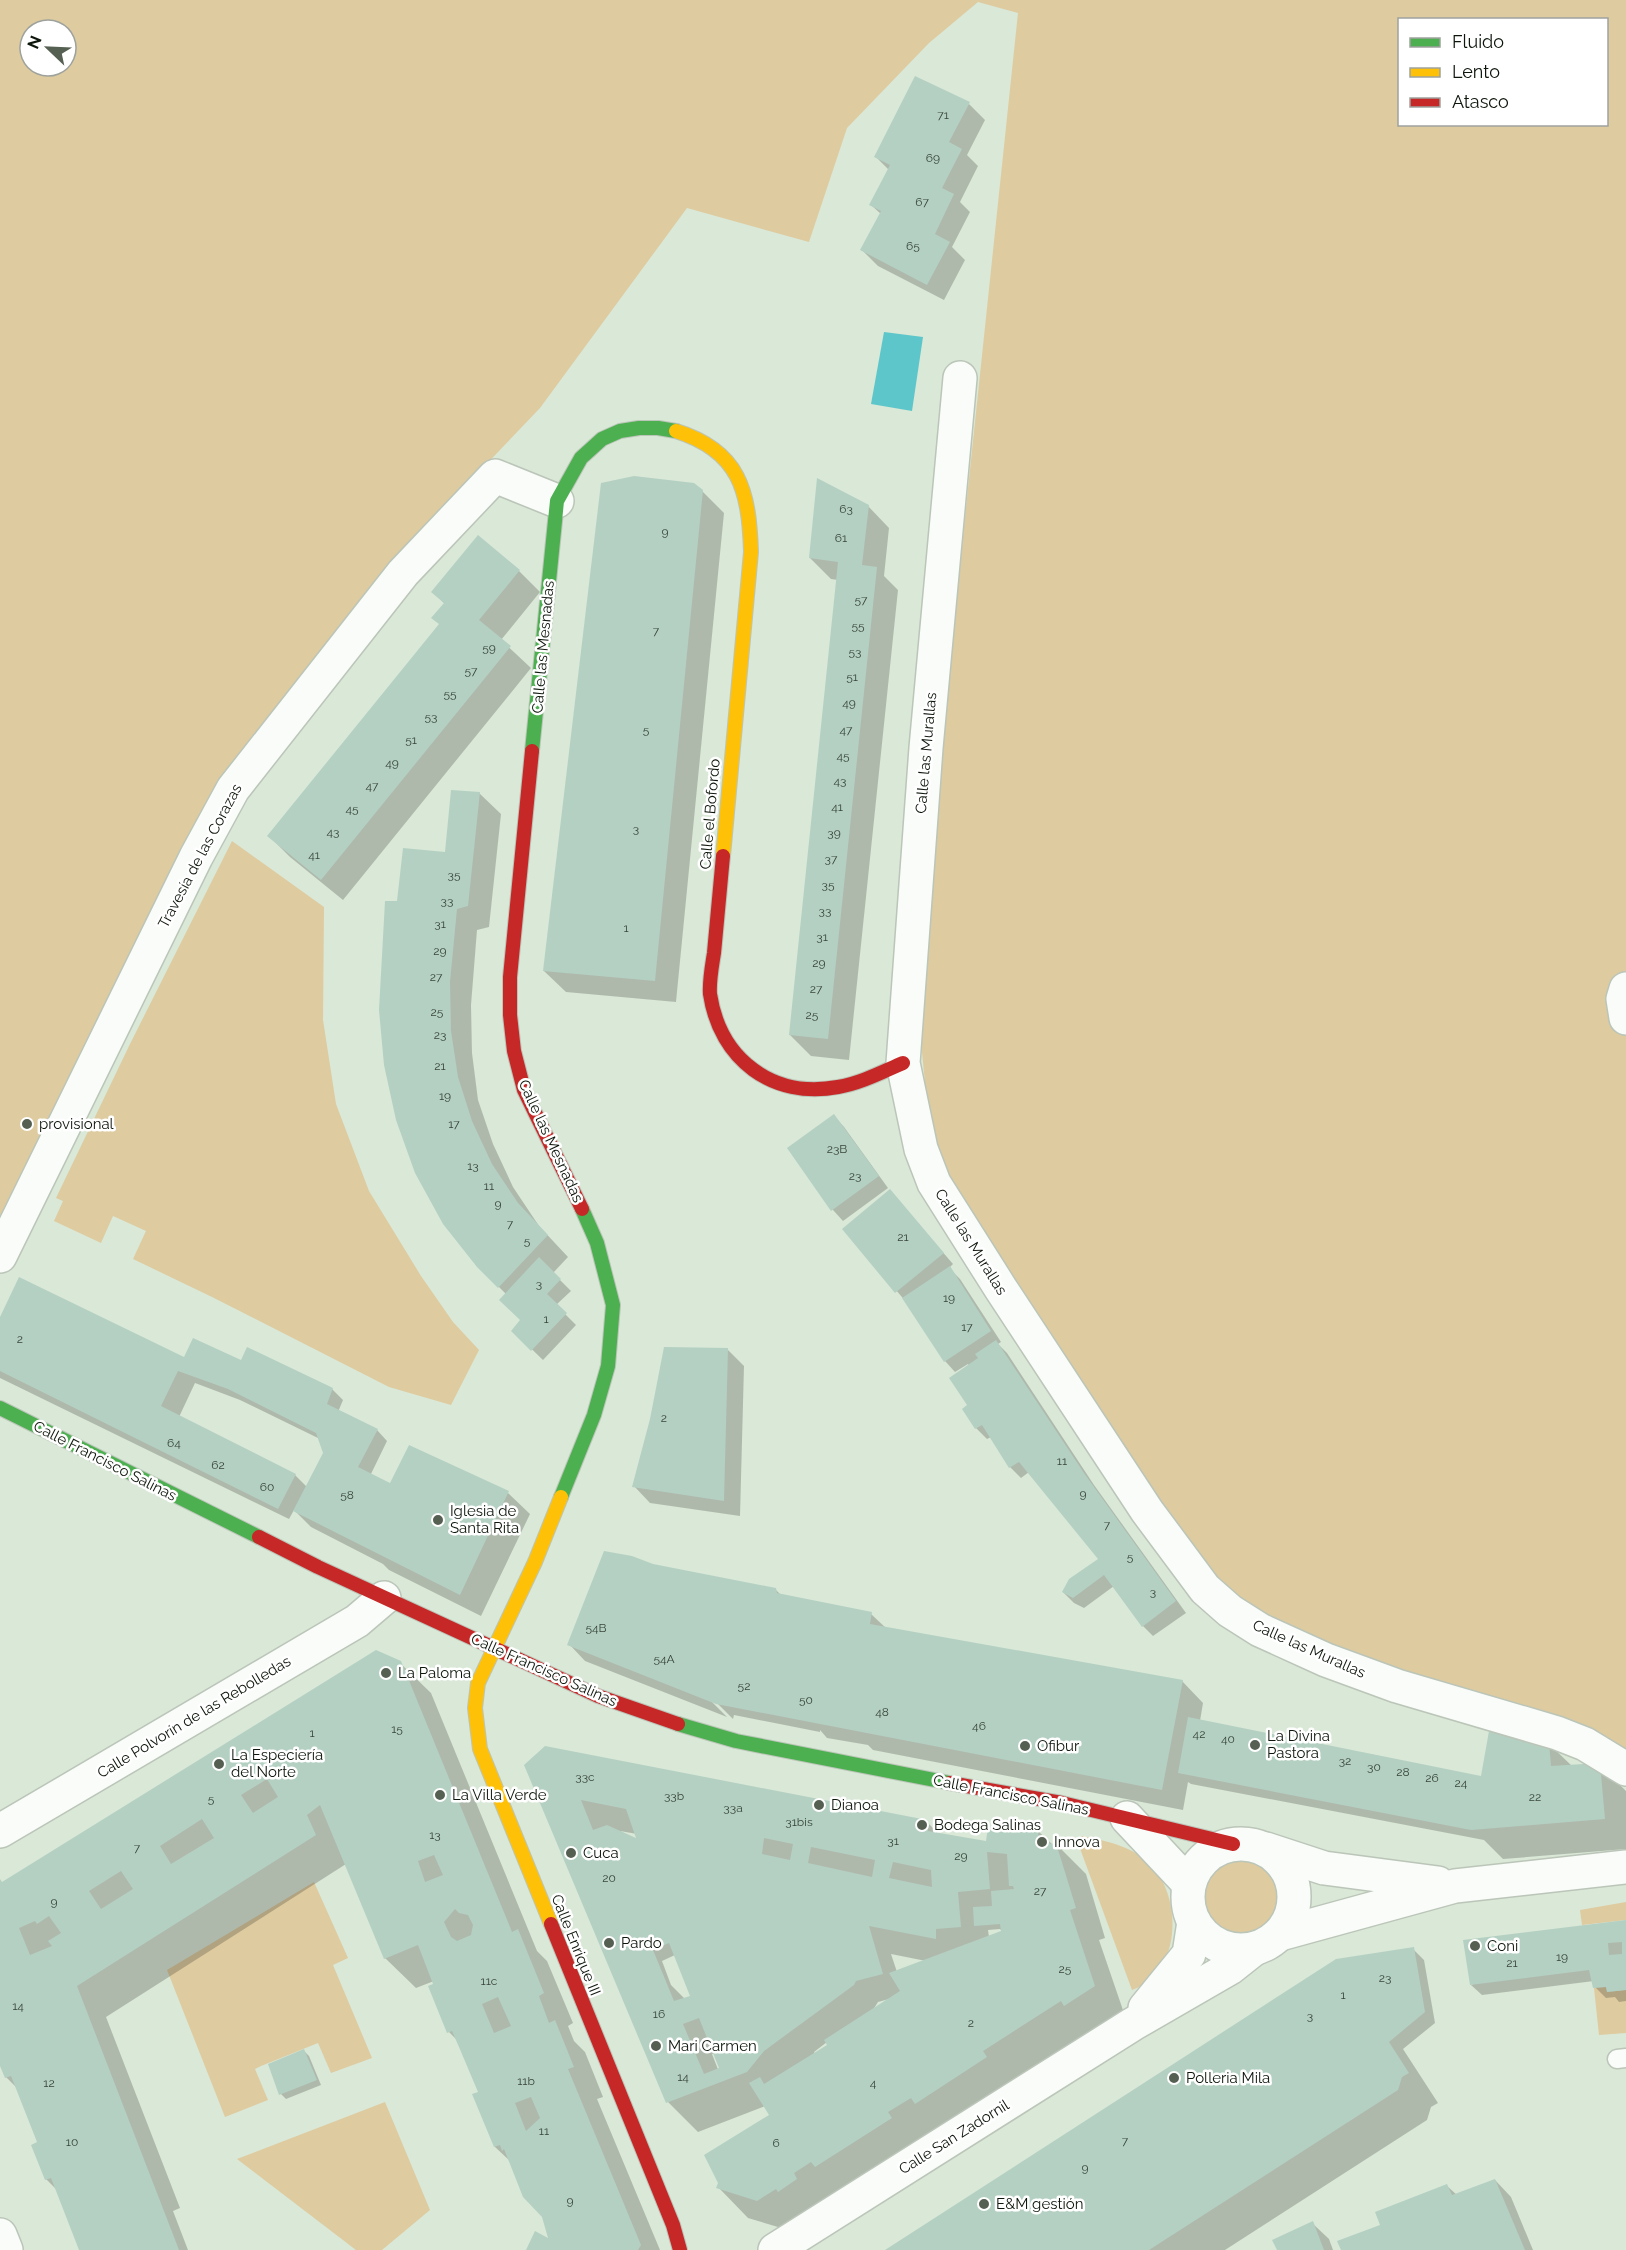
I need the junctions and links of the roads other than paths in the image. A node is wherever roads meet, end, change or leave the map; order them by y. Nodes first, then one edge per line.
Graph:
1 (960, 378) dead end
2 (668, 430) joint
3 (557, 501) junction
4 (1626, 989) edge
5 (1626, 1017) edge
6 (903, 1063) junction
7 (0, 1256) edge
8 (0, 1408) edge
9 (384, 1598) junction
10 (495, 1650) junction
11 (1626, 1769) edge
12 (1127, 1818) junction
13 (0, 1831) edge
14 (1233, 1844) junction
15 (1264, 1848) junction
16 (1626, 1867) edge
17 (1189, 1884) junction
18 (1455, 1886) junction
19 (1194, 1922) junction
20 (1267, 1941) junction
21 (1133, 2024) junction
22 (0, 2235) edge
23 (6, 2250) edge
24 (680, 2250) edge
25 (775, 2250) edge

1 - 6 street, Calle las Murallas
2 - 3 street, Calle las Mesnadas
2 - 6 street, Calle el Bofordo
3 - 7 street, Travesía de las Corazas
3 - 10 street, Calle las Mesnadas
4 - 5 street
6 - 11 street, Calle las Murallas
8 - 9 street, Calle Francisco Salinas
9 - 10 street, Calle Francisco Salinas
9 - 13 street, Calle Polvorín de las Rebolledas
10 - 12 street, Calle Francisco Salinas
10 - 24 street, Calle Enrique III
12 - 14 street, Calle Francisco Salinas
12 - 17 street
14 - 15 street
14 - 17 street
15 - 18 street
15 - 20 street
16 - 18 street
17 - 19 street
18 - 20 street
19 - 20 street
19 - 21 street, Calle San Zadornil
20 - 21 street, Calle San Zadornil
21 - 25 street, Calle San Zadornil
22 - 23 street

